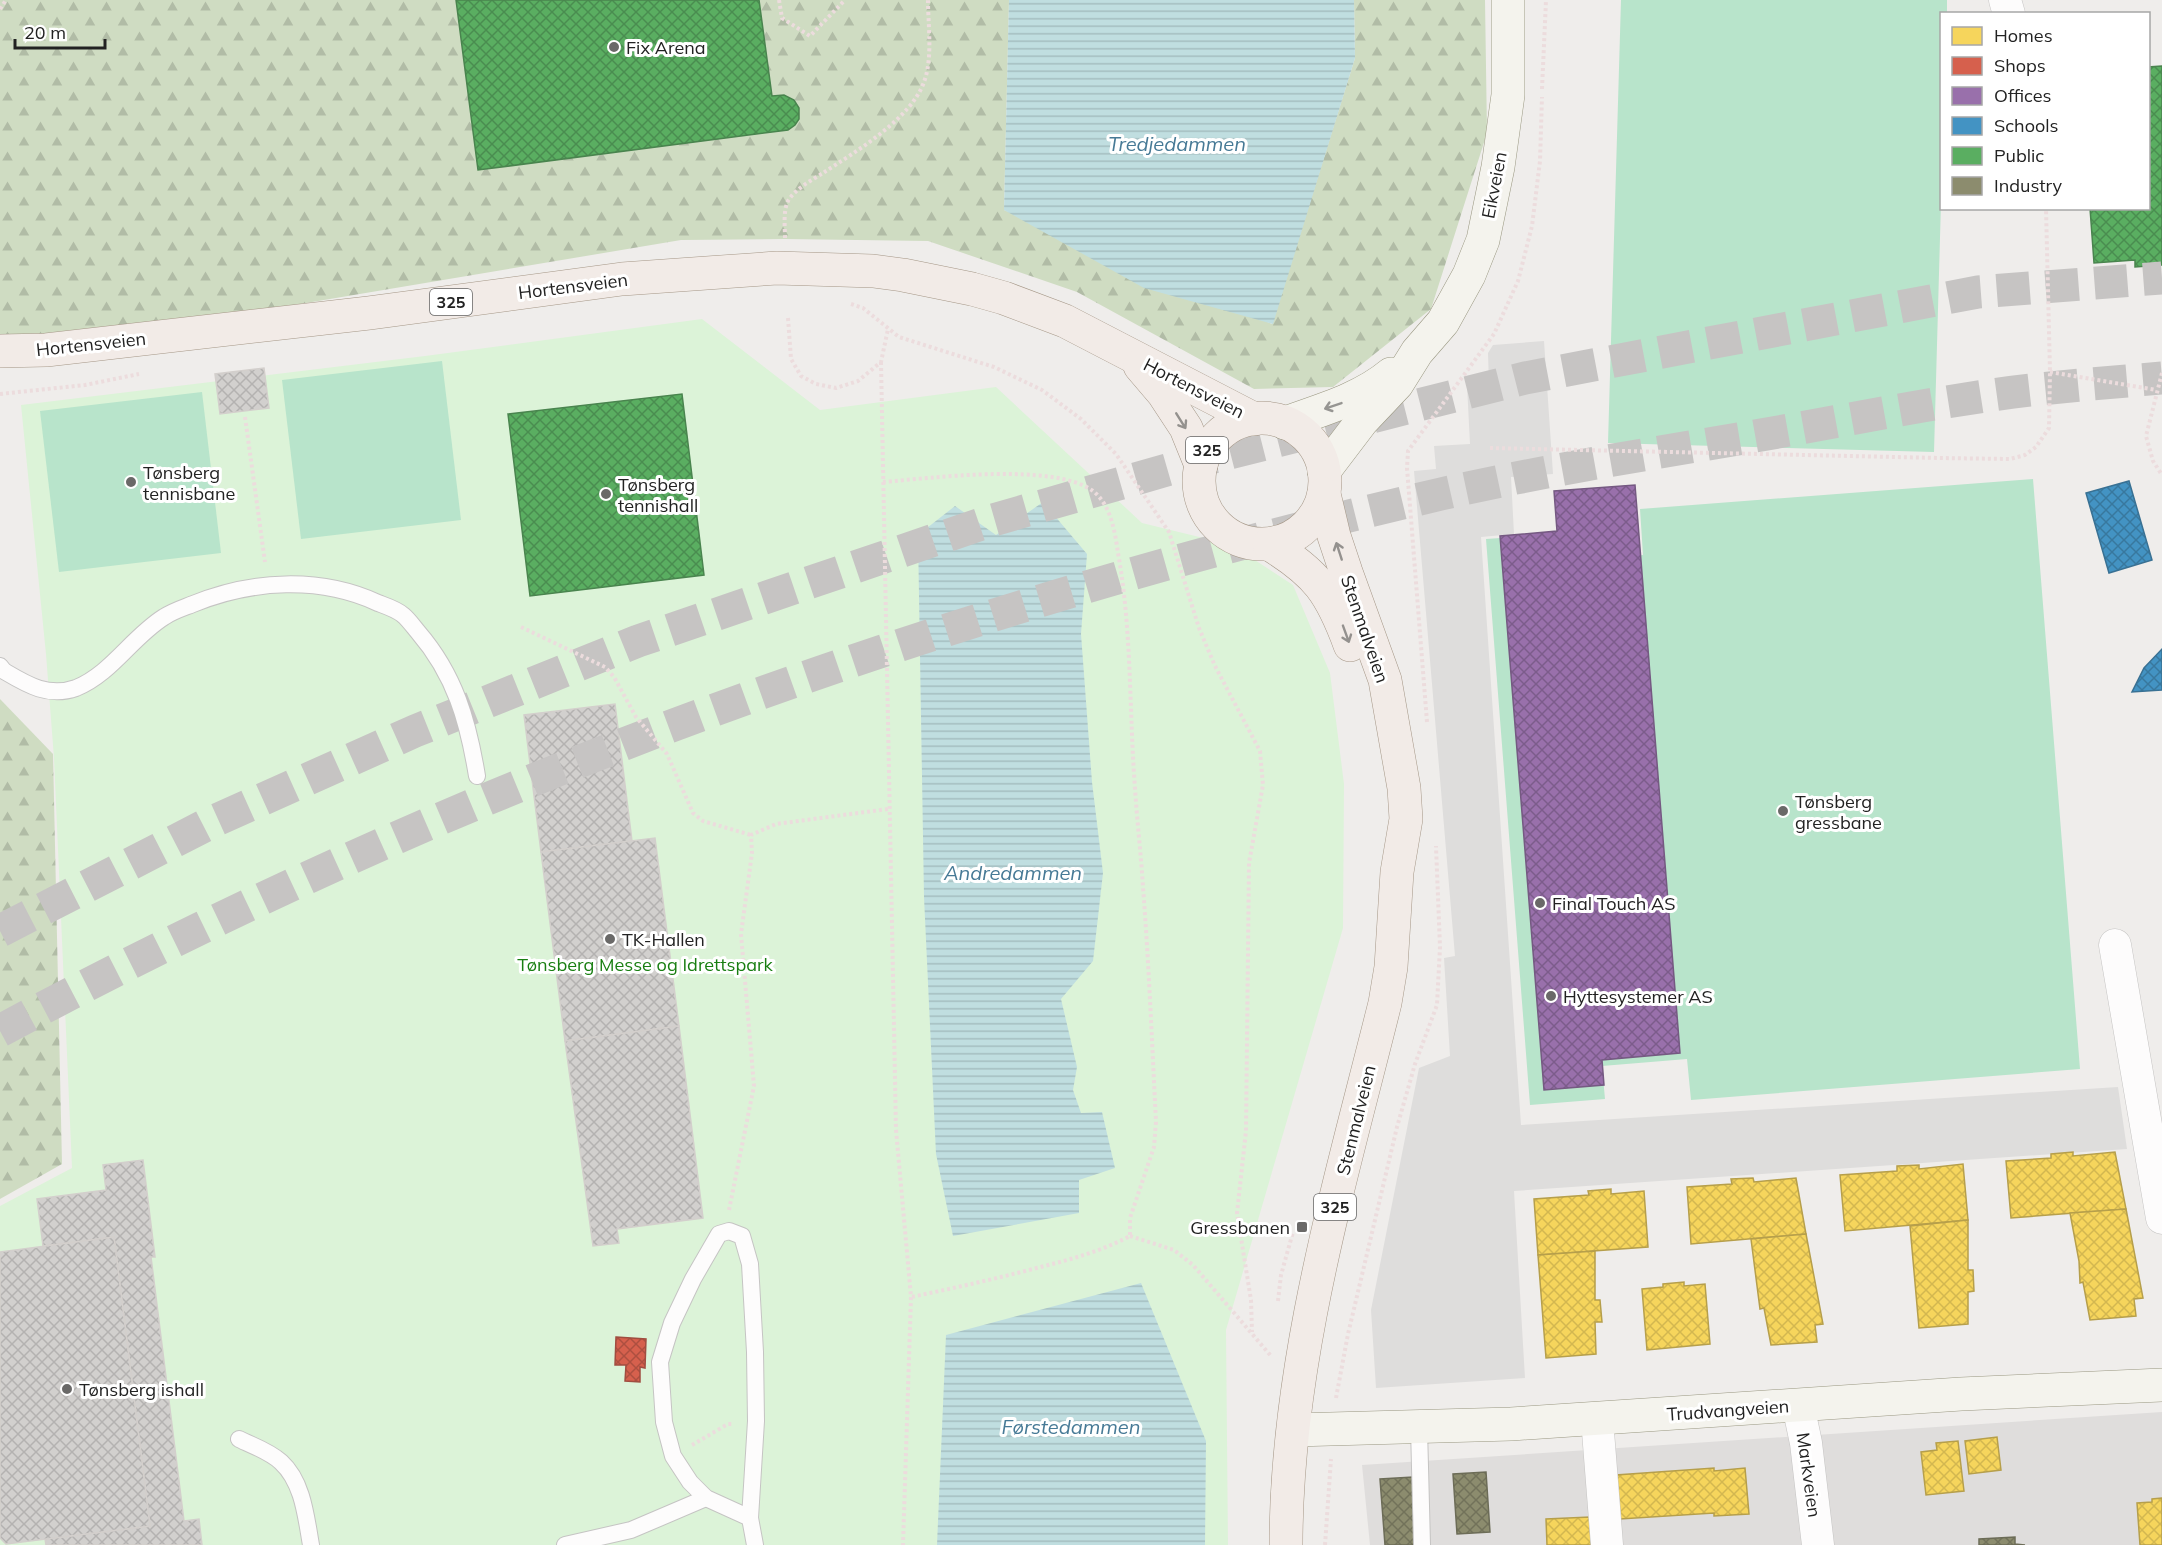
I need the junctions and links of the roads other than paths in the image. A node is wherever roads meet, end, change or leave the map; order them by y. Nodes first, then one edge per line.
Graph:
1 (1508, 0) edge
2 (0, 351) edge
3 (1417, 352) junction
4 (1133, 358) junction
5 (1270, 421) junction
6 (1201, 465) junction
7 (1324, 482) junction
8 (1269, 544) junction
9 (0, 666) edge
10 (477, 777) dead end
11 (1397, 873) junction
12 (2115, 945) dead end
13 (2162, 1218) edge
14 (2162, 1385) edge
15 (1798, 1405) junction
16 (1597, 1419) junction
17 (1419, 1428) junction
18 (1294, 1430) junction
19 (239, 1439) dead end
20 (706, 1498) junction
21 (750, 1518) junction
22 (311, 1545) edge
23 (565, 1545) edge
24 (755, 1545) edge
25 (1286, 1545) edge
26 (1422, 1545) edge
27 (1606, 1545) edge
28 (1818, 1545) edge

1 - 3 main road, Eikveien
2 - 4 main road, Hortensveien / 325
3 -> 5 main road, Eikveien
3 - 7 main road, Eikveien
4 - 5 main road, Hortensveien / 325
4 -> 6 main road, Hortensveien / 325
5 - 6 main road, 325
5 - 7 main road, Stenmalveien / 325
6 - 8 main road, Stenmalveien / 325
7 - 8 main road, Stenmalveien / 325
11 -> 7 main road, Stenmalveien / 325
8 -> 11 main road, Stenmalveien / 325
9 - 10 lane
11 - 18 main road, Stenmalveien / 325
12 - 13 street
14 - 15 main road, Trudvangveien
15 - 16 main road, Trudvangveien
15 - 28 street, Markveien
16 - 17 main road, Trudvangveien
16 - 27 street
17 - 18 main road, Trudvangveien
17 - 26 lane
18 - 25 main road, Stenmalveien / 325
19 - 22 lane
20 - 21 lane
20 - 21 lane
20 - 23 lane
21 - 24 lane

